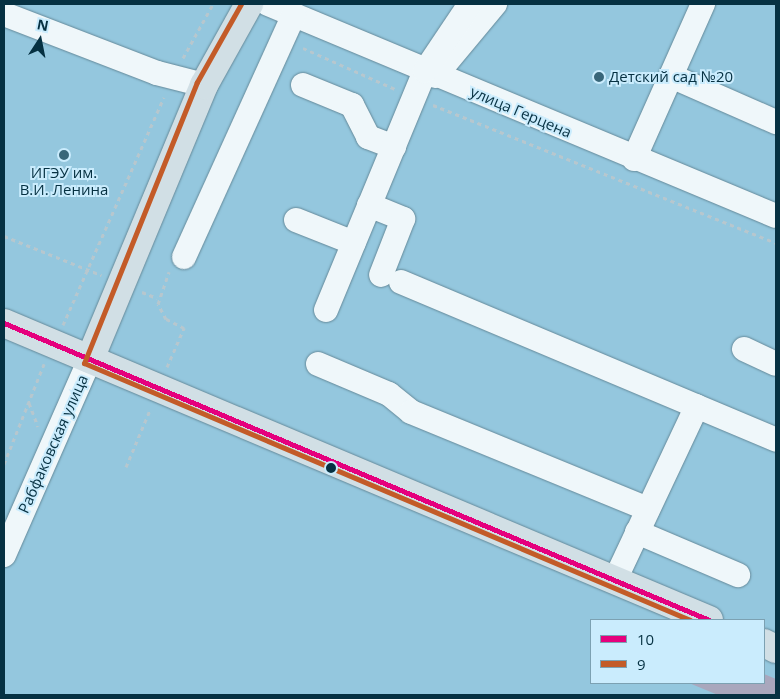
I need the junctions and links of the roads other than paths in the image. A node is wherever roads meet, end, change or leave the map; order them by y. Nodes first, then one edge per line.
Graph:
1 (249, 4) edge
2 (268, 4) edge
3 (470, 4) edge
4 (495, 4) edge
5 (703, 4) edge
6 (4, 14) edge
7 (294, 15) junction
8 (430, 73) junction
9 (671, 76) junction
10 (204, 85) junction
11 (303, 85) dead end
12 (776, 122) edge
13 (394, 146) junction
14 (634, 158) junction
15 (369, 205) junction
16 (776, 216) edge
17 (296, 220) dead end
18 (354, 243) junction
19 (184, 257) dead end
20 (326, 310) dead end
21 (4, 323) edge
22 (744, 349) dead end
23 (90, 359) junction
24 (318, 364) dead end
25 (776, 364) edge
26 (697, 406) junction
27 (776, 440) edge
28 (648, 509) junction
29 (11, 518) edge
30 (638, 532) junction
31 (4, 555) edge
32 (738, 574) dead end
33 (614, 580) junction
34 (707, 619) edge

1 - 10 main road, Рабфаковская улица
2 - 7 street, улица Герцена
3 - 8 street
4 - 8 street
5 - 9 street
6 - 10 street
7 - 8 street, улица Герцена
7 - 19 street
8 - 13 street
8 - 14 street, улица Герцена
9 - 12 street
9 - 14 street
10 - 23 main road, Рабфаковская улица
11 - 13 street
13 - 15 street
14 - 16 street, улица Герцена
15 - 18 street
15 - 26 street
17 - 18 street
18 - 20 street
21 - 23 main road
22 - 25 street
23 - 29 street, Рабфаковская улица
23 - 33 main road
24 - 28 street
26 - 27 street
26 - 28 street
28 - 30 street
29 - 31 street, Рабфаковская улица
30 - 32 street
30 - 33 street
33 - 34 main road

